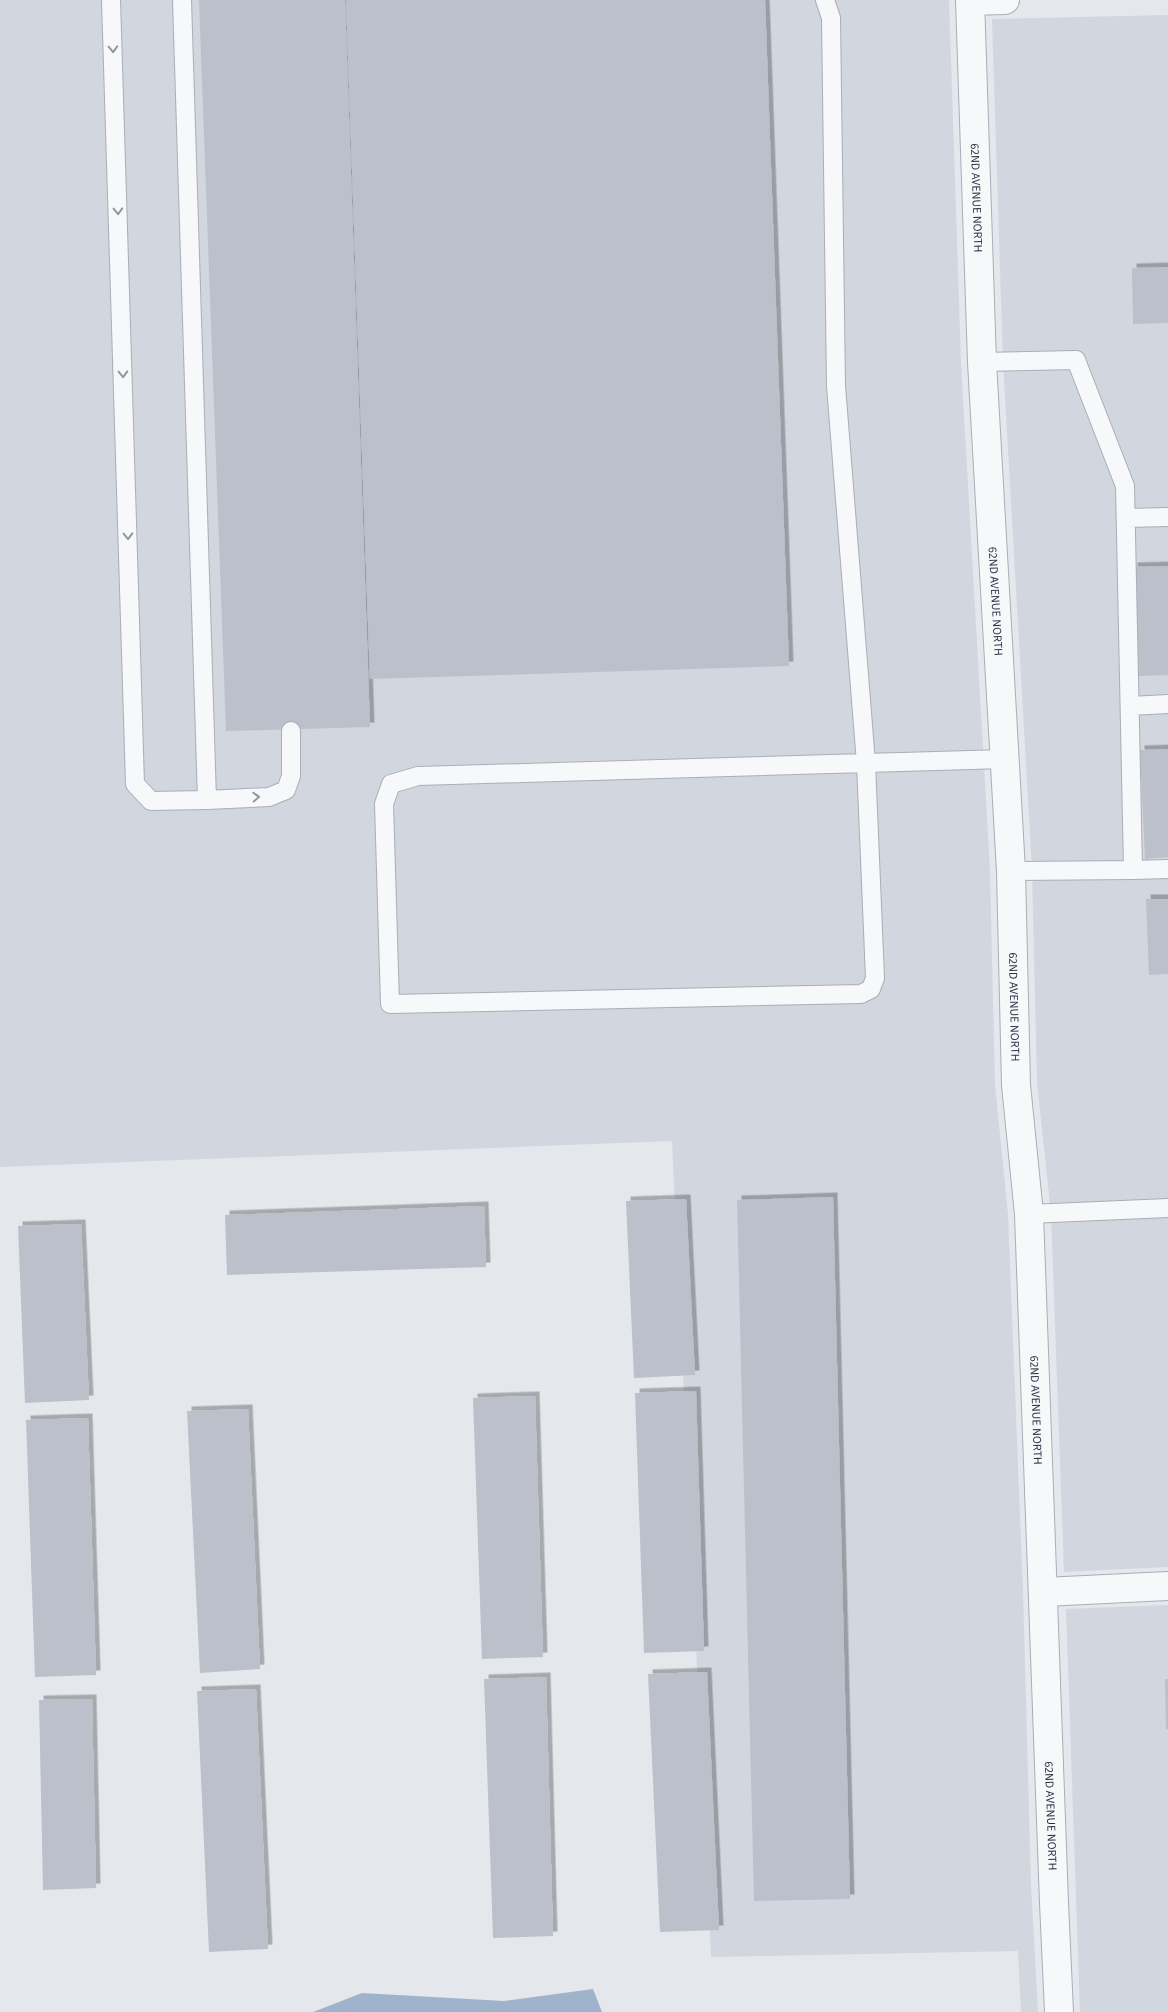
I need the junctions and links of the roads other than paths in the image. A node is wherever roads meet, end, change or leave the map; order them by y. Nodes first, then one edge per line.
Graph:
1 (112, 0) edge
2 (182, 0) edge
3 (825, 0) edge
4 (970, 0) edge
5 (1005, 0) edge
6 (982, 362) junction
7 (1168, 517) edge
8 (1126, 518) junction
9 (1168, 704) edge
10 (1130, 706) junction
11 (291, 730) dead end
12 (1004, 759) junction
13 (866, 762) junction
14 (207, 800) junction
15 (1168, 868) edge
16 (1133, 870) junction
17 (1011, 871) junction
18 (1168, 1208) edge
19 (1030, 1214) junction
20 (1168, 1586) edge
21 (1044, 1592) junction
22 (1059, 2012) edge

1 -> 14 lane
2 - 14 lane
3 - 13 lane
4 - 5 street
4 - 6 street, 62ND AVENUE NORTH
6 - 8 lane
6 - 12 street, 62ND AVENUE NORTH
7 - 8 lane
8 - 10 lane
9 - 10 lane
10 - 16 lane
14 -> 11 lane
12 - 13 lane
12 - 17 street, 62ND AVENUE NORTH
13 - 13 lane
15 - 16 lane
16 - 17 lane
17 - 19 street, 62ND AVENUE NORTH
18 - 19 lane
19 - 21 street, 62ND AVENUE NORTH
20 - 21 street
21 - 22 street, 62ND AVENUE NORTH

